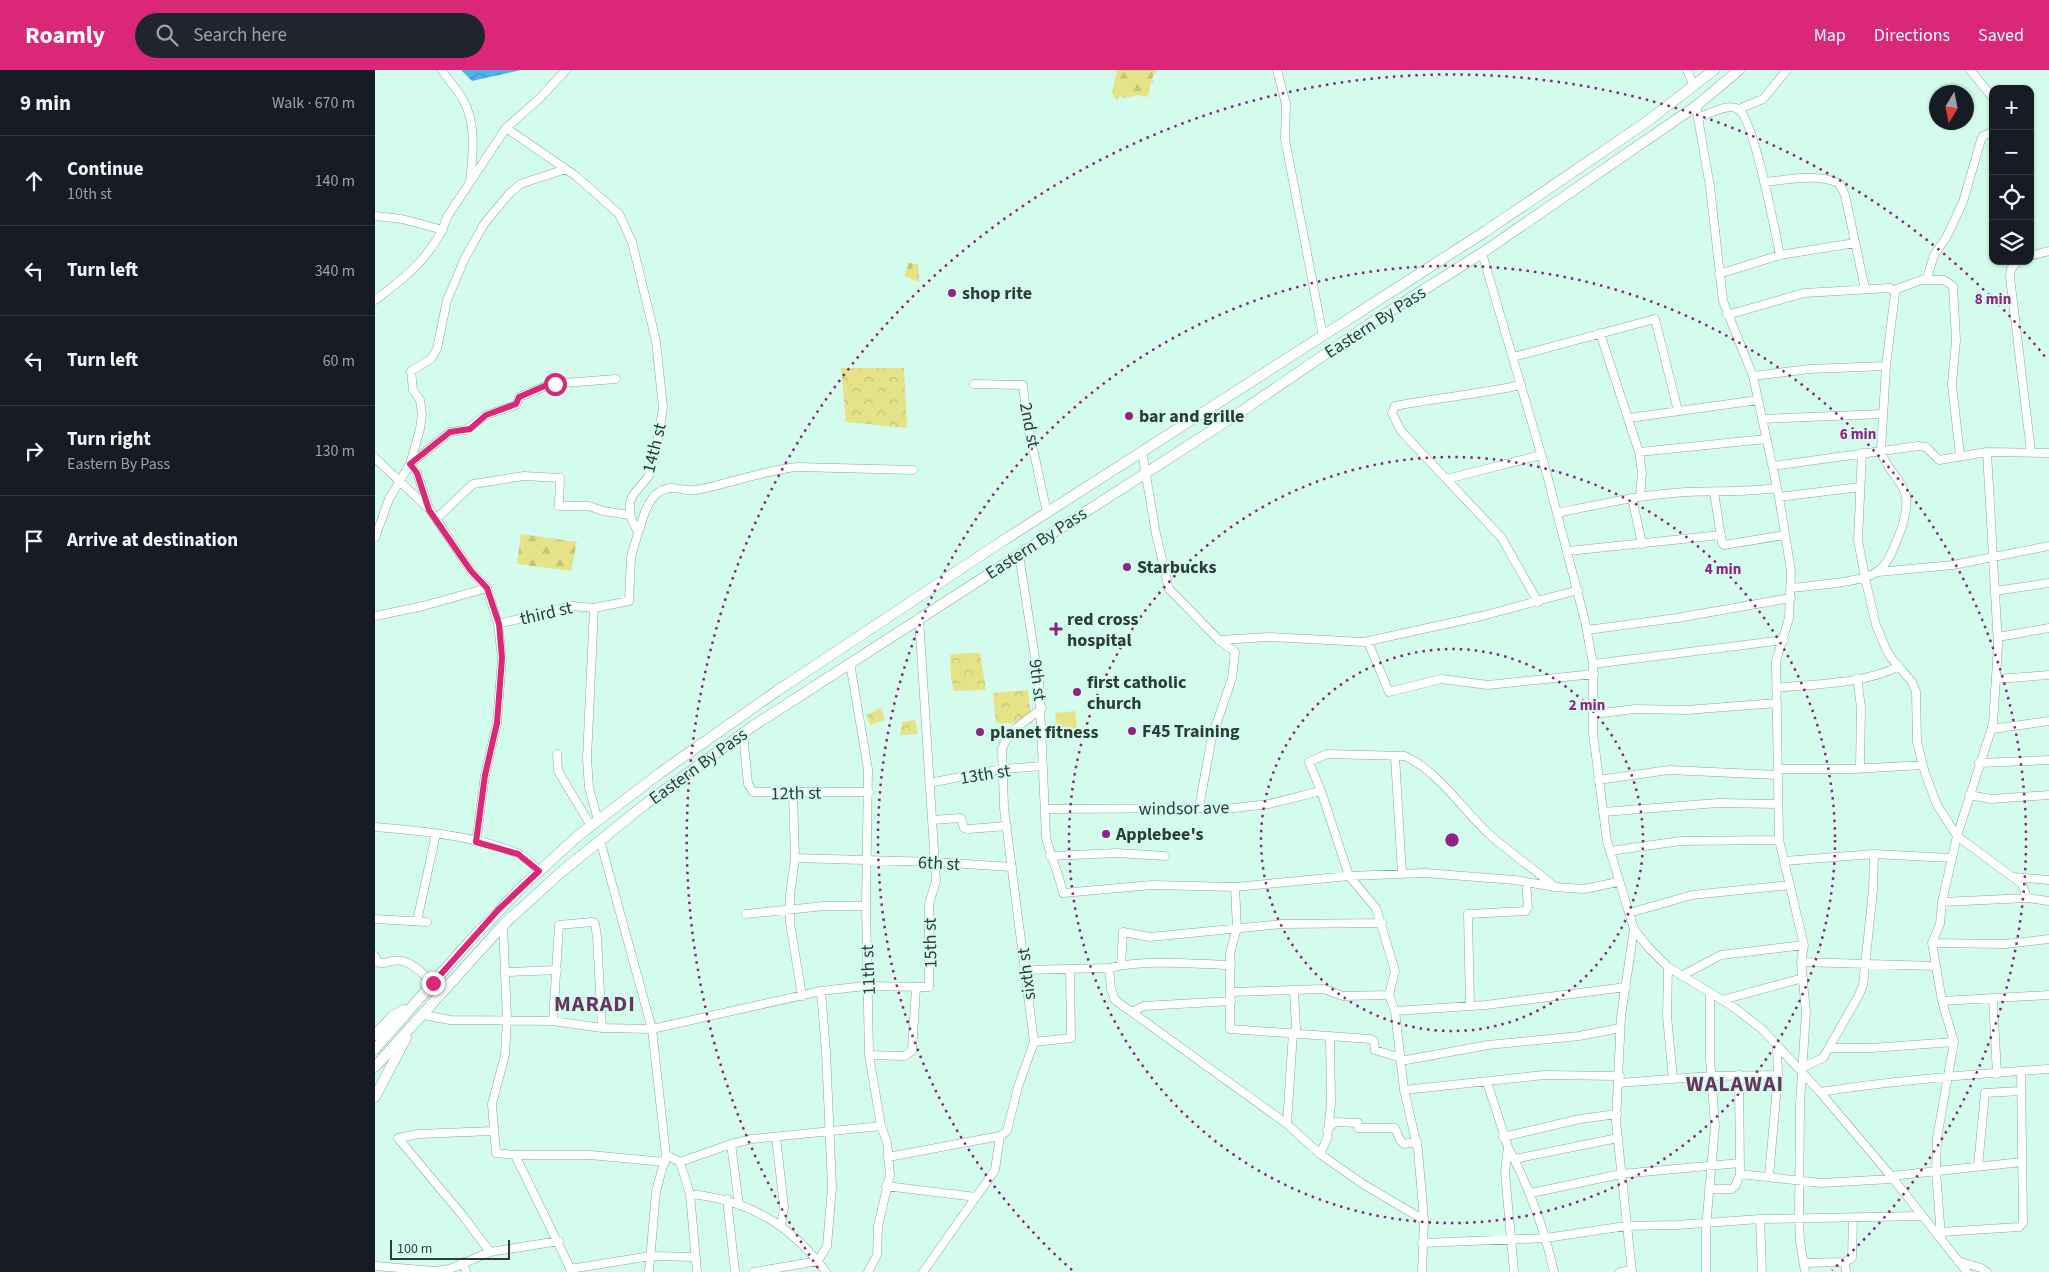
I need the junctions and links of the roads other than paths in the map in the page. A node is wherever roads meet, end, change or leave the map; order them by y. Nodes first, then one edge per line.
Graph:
1 (442, 70) edge
2 (566, 70) edge
3 (1277, 70) edge
4 (1687, 70) edge
5 (1714, 70) edge
6 (1739, 70) edge
7 (1787, 70) edge
8 (1970, 70) edge
9 (1694, 86) junction
10 (1989, 93) edge
11 (1696, 106) junction
12 (1739, 110) junction
13 (1698, 118) junction
14 (506, 128) junction
15 (1989, 134) edge
16 (566, 169) junction
17 (1764, 182) junction
18 (469, 184) junction
19 (375, 216) edge
20 (443, 230) junction
21 (1855, 244) junction
22 (2049, 251) edge
23 (1482, 253) junction
24 (1780, 255) junction
25 (2034, 255) edge
26 (2014, 265) edge
27 (1719, 274) junction
28 (1925, 280) junction
29 (1865, 289) junction
30 (1894, 290) junction
31 (375, 300) edge
32 (1727, 315) junction
33 (1600, 333) junction
34 (1323, 336) junction
35 (1513, 357) junction
36 (1886, 366) junction
37 (1753, 376) junction
38 (615, 378) dead end
39 (974, 384) dead end
40 (1521, 385) junction
41 (1758, 400) junction
42 (1678, 411) junction
43 (1883, 414) junction
44 (1629, 418) junction
45 (1762, 419) junction
46 (1766, 439) junction
47 (1881, 450) junction
48 (1142, 452) junction
49 (1639, 452) junction
50 (1987, 452) junction
51 (2031, 452) junction
52 (1862, 453) junction
53 (2049, 453) edge
54 (1541, 455) junction
55 (1960, 456) junction
56 (375, 458) edge
57 (410, 464) junction
58 (1773, 466) junction
59 (913, 470) dead end
60 (1145, 472) junction
61 (1447, 479) junction
62 (401, 482) junction
63 (1860, 487) junction
64 (1777, 488) junction
65 (1714, 492) junction
66 (1636, 497) junction
67 (1779, 497) junction
68 (429, 510) junction
69 (1047, 513) junction
70 (1557, 513) junction
71 (630, 515) junction
72 (436, 519) junction
73 (638, 532) junction
74 (1721, 535) junction
75 (1785, 535) junction
76 (375, 538) edge
77 (1642, 544) junction
78 (2049, 546) edge
79 (1568, 551) junction
80 (1019, 555) junction
81 (1993, 557) junction
82 (1878, 572) junction
83 (1865, 578) junction
84 (2049, 583) edge
85 (487, 588) junction
86 (1791, 588) junction
87 (1578, 590) junction
88 (1995, 591) junction
89 (1791, 598) junction
90 (1538, 602) junction
91 (594, 608) junction
92 (375, 616) edge
93 (919, 618) junction
94 (499, 624) junction
95 (2049, 628) edge
96 (1587, 630) junction
97 (1998, 636) junction
98 (1219, 640) junction
99 (1784, 640) junction
100 (1368, 642) junction
101 (850, 663) junction
102 (1593, 664) junction
103 (1899, 666) junction
104 (1594, 674) junction
105 (2049, 674) edge
106 (1857, 678) junction
107 (1997, 680) junction
108 (1777, 688) junction
109 (1777, 703) junction
110 (1042, 708) junction
111 (1594, 714) junction
112 (2049, 721) edge
113 (1991, 729) junction
114 (743, 734) junction
115 (557, 754) dead end
116 (1395, 756) junction
117 (2049, 760) edge
118 (1979, 763) junction
119 (1923, 765) junction
120 (1041, 766) junction
121 (1002, 769) junction
122 (1860, 769) junction
123 (1778, 772) junction
124 (1598, 780) junction
125 (929, 783) junction
126 (1321, 791) junction
127 (869, 792) junction
128 (793, 793) junction
129 (1969, 795) junction
130 (2049, 795) edge
131 (1778, 804) junction
132 (1199, 807) junction
133 (1045, 809) junction
134 (1603, 812) junction
135 (932, 820) junction
136 (595, 823) junction
137 (1007, 826) junction
138 (375, 829) edge
139 (436, 834) junction
140 (1957, 836) junction
141 (601, 840) junction
142 (1779, 840) junction
143 (476, 842) junction
144 (1610, 851) junction
145 (1874, 854) junction
146 (1049, 856) junction
147 (1165, 856) dead end
148 (795, 858) junction
149 (1951, 858) junction
150 (1784, 860) junction
151 (866, 861) junction
152 (934, 862) junction
153 (1012, 867) junction
154 (539, 871) junction
155 (1402, 874) junction
156 (1349, 876) junction
157 (2013, 877) junction
158 (2049, 880) edge
159 (1526, 882) junction
160 (1618, 882) junction
161 (1790, 885) junction
162 (1235, 887) junction
163 (1555, 887) junction
164 (2027, 898) junction
165 (2049, 900) edge
166 (1942, 902) junction
167 (866, 906) junction
168 (791, 912) junction
169 (1629, 913) junction
170 (746, 914) dead end
171 (375, 920) edge
172 (417, 921) junction
173 (427, 922) dead end
174 (1382, 923) junction
175 (503, 925) junction
176 (1237, 928) junction
177 (1634, 929) junction
178 (2049, 939) edge
179 (1932, 943) junction
180 (1804, 945) junction
181 (375, 956) edge
182 (1801, 962) junction
183 (1121, 965) junction
184 (1231, 965) junction
185 (1865, 965) junction
186 (1936, 966) junction
187 (1668, 967) junction
188 (1109, 968) junction
189 (1070, 969) junction
190 (557, 970) junction
191 (1025, 970) junction
192 (505, 972) junction
193 (1681, 976) junction
194 (1803, 978) junction
195 (433, 983) junction
196 (869, 987) junction
197 (1626, 987) junction
198 (916, 988) junction
199 (1294, 990) junction
200 (821, 992) junction
201 (1710, 993) junction
202 (1389, 994) junction
203 (2049, 995) edge
204 (801, 996) junction
205 (1230, 996) junction
206 (1993, 999) junction
207 (1722, 1000) junction
208 (1942, 1001) junction
209 (411, 1006) junction
210 (1470, 1006) junction
211 (1395, 1011) junction
212 (1133, 1012) junction
213 (424, 1015) junction
214 (507, 1020) junction
215 (553, 1021) junction
216 (602, 1028) junction
217 (1621, 1028) junction
218 (410, 1030) junction
219 (652, 1030) junction
220 (1293, 1032) junction
221 (375, 1035) edge
222 (1330, 1036) junction
223 (1034, 1042) junction
224 (1954, 1042) junction
225 (1777, 1048) junction
226 (1829, 1048) junction
227 (375, 1049) edge
228 (869, 1055) junction
229 (1401, 1060) junction
230 (375, 1067) edge
231 (2049, 1069) edge
232 (1802, 1071) junction
233 (2021, 1071) junction
234 (1997, 1074) junction
235 (1778, 1075) junction
236 (1946, 1075) junction
237 (1711, 1076) junction
238 (1739, 1076) junction
239 (1619, 1079) junction
240 (1673, 1079) junction
241 (1487, 1082) junction
242 (1404, 1090) junction
243 (2021, 1091) junction
244 (1820, 1092) junction
245 (375, 1097) edge
246 (1617, 1114) junction
247 (1287, 1124) junction
248 (881, 1126) junction
249 (1327, 1130) junction
250 (493, 1131) junction
251 (829, 1132) junction
252 (1000, 1136) junction
253 (776, 1137) junction
254 (1503, 1137) junction
255 (1618, 1138) junction
256 (1417, 1142) junction
257 (731, 1144) junction
258 (1508, 1147) junction
259 (1321, 1154) junction
260 (515, 1155) junction
261 (666, 1158) junction
262 (889, 1158) junction
263 (1514, 1159) junction
264 (680, 1162) junction
265 (2022, 1162) junction
266 (1740, 1163) junction
267 (1711, 1165) junction
268 (1977, 1166) junction
269 (1936, 1170) junction
270 (1621, 1174) junction
271 (1740, 1174) junction
272 (1769, 1176) junction
273 (1891, 1178) junction
274 (1800, 1182) junction
275 (886, 1186) junction
276 (1709, 1189) junction
277 (1531, 1193) junction
278 (691, 1194) junction
279 (975, 1197) junction
280 (727, 1199) junction
281 (739, 1205) junction
282 (1921, 1216) junction
283 (1799, 1218) junction
284 (1853, 1218) junction
285 (1760, 1219) junction
286 (1424, 1220) junction
287 (1707, 1223) junction
288 (781, 1225) junction
289 (1626, 1226) junction
290 (1941, 1234) junction
291 (1546, 1238) junction
292 (1511, 1240) junction
293 (559, 1241) junction
294 (1422, 1243) junction
295 (489, 1252) junction
296 (651, 1256) junction
297 (695, 1258) junction
298 (818, 1261) junction
299 (1958, 1261) junction
300 (463, 1262) junction
301 (1845, 1262) junction
302 (1804, 1263) junction
303 (375, 1266) edge
304 (571, 1271) edge
305 (1631, 1271) edge
306 (465, 1272) edge
307 (649, 1272) edge
308 (697, 1272) edge
309 (735, 1272) edge
310 (754, 1272) edge
311 (827, 1272) edge
312 (867, 1272) edge
313 (923, 1272) edge
314 (1422, 1272) edge
315 (1514, 1272) edge
316 (1554, 1272) edge
317 (1620, 1272) edge
318 (1706, 1272) edge
319 (1762, 1272) edge
320 (1805, 1272) edge
321 (1846, 1272) edge
322 (1967, 1272) edge
323 (1987, 1272) edge

1 - 18 street
2 - 14 street
3 - 34 street
4 - 9 street
5 - 9 main road, Eastern By Pass
6 - 11 main road, Eastern By Pass
7 - 12 street
8 - 10 street
9 - 34 main road, Eastern By Pass
11 - 13 street
11 - 23 main road, Eastern By Pass
12 - 13 street
12 - 17 street
13 - 27 street
14 - 16 street, 14th st
14 - 18 street
15 - 28 street
16 - 57 street
16 - 71 street, 14th st
17 - 21 street
17 - 24 street
18 - 20 street
19 - 20 street
20 - 31 street
21 - 24 street
21 - 29 street
22 - 25 street
23 - 35 street
23 - 60 main road, Eastern By Pass
24 - 27 street
26 - 51 street
27 - 32 street
28 - 30 street
28 - 55 street
29 - 30 street
29 - 32 street
30 - 36 street
32 - 37 street
33 - 35 street
33 - 42 street
33 - 44 street
34 - 48 main road, Eastern By Pass
35 - 40 street
36 - 37 street
36 - 43 street
37 - 41 street
38 - 57 street
39 - 69 street, 2nd st
40 - 54 street
40 - 61 street
41 - 42 street
41 - 45 street
42 - 44 street
43 - 45 street
43 - 47 street
44 - 49 street
45 - 46 street
46 - 49 street
46 - 58 street
47 - 52 street
47 - 55 street
47 - 82 street
48 - 60 street
48 - 69 main road, Eastern By Pass
49 - 66 street
50 - 51 street
50 - 55 street
50 - 81 street
51 - 53 street
52 - 58 street
52 - 63 street
54 - 61 street
54 - 70 street
56 - 62 street
57 - 62 street
57 - 68 street
58 - 64 street
59 - 73 street
60 - 80 main road, Eastern By Pass
60 - 98 street
61 - 90 street
62 - 68 street
62 - 76 street
63 - 67 street
63 - 83 street
64 - 65 street
64 - 67 street
65 - 66 street
65 - 74 street
66 - 70 street
66 - 77 street
67 - 75 street
68 - 72 street
69 - 136 main road, Eastern By Pass
70 - 79 street
71 - 72 street
71 - 73 street
72 - 85 street
73 - 91 street
74 - 75 street
74 - 77 street
75 - 86 street
77 - 79 street
78 - 81 street
79 - 87 street
80 - 93 main road, Eastern By Pass
80 - 110 street, 9th st
81 - 82 street
81 - 88 street
82 - 83 street
83 - 86 street
83 - 103 street
84 - 88 street
85 - 92 street
85 - 94 street
86 - 89 street
87 - 90 street
87 - 96 street
88 - 97 street
89 - 96 street
89 - 99 street
90 - 100 street
91 - 94 street, third st
91 - 136 street
93 - 101 main road, Eastern By Pass
93 - 125 street, 15th st
94 - 143 street
95 - 97 street
96 - 102 street
97 - 107 street
98 - 100 street
98 - 132 street
99 - 102 street
99 - 108 street
100 - 104 street
101 - 114 main road, Eastern By Pass
101 - 127 street, 11th st
102 - 104 street
103 - 106 street
103 - 119 street
104 - 111 street
105 - 107 street
106 - 108 street
106 - 122 street
107 - 113 street
108 - 109 street
109 - 111 street
109 - 123 street
110 - 120 street, 9th st
110 - 121 street, sixth st
111 - 124 street
112 - 113 street
113 - 118 street
114 - 128 street, 12th st
114 - 141 main road, Eastern By Pass
115 - 136 street
116 - 126 street
116 - 155 street
116 - 163 street
117 - 118 street
118 - 129 street
119 - 122 street
119 - 140 street
120 - 121 street, 13th st
120 - 133 street, 9th st
121 - 125 street, 13th st
121 - 137 street, sixth st
122 - 123 street
123 - 124 street
123 - 131 street
124 - 134 street
125 - 135 street, 15th st
126 - 132 street, windsor ave
126 - 156 street
127 - 128 street, 12th st
127 - 151 street, 11th st
128 - 148 street
129 - 130 street
129 - 140 street
131 - 134 street
131 - 142 street
132 - 133 street, windsor ave
133 - 146 street, 9th st
134 - 144 street
135 - 137 street
135 - 152 street, 15th st
136 - 154 main road, Eastern By Pass
137 - 153 street, sixth st
138 - 139 street
139 - 143 street
139 - 172 street
140 - 149 street
140 - 157 street
141 - 175 main road, Eastern By Pass
141 - 219 street
142 - 144 street
142 - 150 street
143 - 154 street
144 - 160 street
145 - 149 street
145 - 150 street
145 - 185 street
146 - 147 street
146 - 162 street, 9th st
148 - 151 street, 6th st
148 - 168 street
149 - 166 street
150 - 161 street
151 - 152 street, 6th st
151 - 167 street, 11th st
152 - 153 street, 6th st
152 - 198 street, 15th st
153 - 191 street, sixth st
154 - 195 main road, Eastern By Pass
155 - 156 street
155 - 159 street
156 - 162 street
156 - 174 street
157 - 158 street
157 - 164 street
159 - 163 street
159 - 210 street
160 - 163 street
160 - 169 street
161 - 169 street
161 - 180 street
162 - 176 street
164 - 165 street
164 - 166 street
166 - 179 street
167 - 168 street
167 - 196 street, 11th st
168 - 170 street
168 - 204 street
169 - 177 street
171 - 172 street
172 - 173 street
174 - 176 street
174 - 202 street
175 - 192 street
175 - 213 main road, Eastern By Pass
176 - 183 street
176 - 184 street
177 - 187 street
177 - 197 street
178 - 179 street
179 - 186 street
180 - 182 street
180 - 193 street
181 - 195 street
182 - 185 street
182 - 194 street
183 - 184 street
183 - 188 street
184 - 205 street
185 - 186 street
185 - 226 street
186 - 208 street
187 - 193 street
187 - 240 street
188 - 189 street
188 - 212 street
189 - 191 street
189 - 223 street
190 - 192 street
190 - 215 street
190 - 216 street
191 - 223 street, sixth st
192 - 214 street
193 - 201 street
194 - 207 street
194 - 232 street
195 - 209 main road, Eastern By Pass
196 - 198 street, 15th st
196 - 200 street, 15th st
196 - 228 street, 11th st
197 - 210 street
197 - 217 street
198 - 228 street
199 - 202 street
199 - 205 street
199 - 220 street
200 - 204 street, 15th st
200 - 251 street
201 - 207 street
201 - 237 street
202 - 211 street
203 - 206 street
204 - 219 street, 15th st
205 - 212 street
205 - 220 street
206 - 208 street
206 - 234 street
207 - 225 street
208 - 224 street
209 - 221 main road
209 - 227 main road, Eastern By Pass
210 - 211 street
211 - 229 street
212 - 247 street
213 - 214 street, 15th st
213 - 218 main road, Eastern By Pass
214 - 215 street, 15th st
214 - 250 street
215 - 216 street, 15th st
216 - 219 street, 15th st
217 - 229 street
217 - 239 street
218 - 230 main road, Eastern By Pass
218 - 245 main road
219 - 261 street
220 - 222 street
220 - 247 street
222 - 229 street
222 - 249 street
223 - 252 street, sixth st
224 - 226 street
224 - 236 street
225 - 232 street
225 - 235 street
226 - 232 street
228 - 248 street, 11th st
229 - 242 street
231 - 233 street
232 - 244 street
232 - 274 street
233 - 234 street
233 - 243 street
234 - 236 street
235 - 238 street
235 - 272 street
236 - 244 street
236 - 269 street
237 - 238 street
237 - 240 street
237 - 267 street
238 - 266 street
239 - 240 street
239 - 241 street
239 - 246 street
241 - 242 street
241 - 254 street
242 - 256 street
243 - 265 street
243 - 268 street
244 - 273 street
246 - 254 street
246 - 255 street
247 - 259 street
248 - 251 street
248 - 262 street, 11th st
249 - 256 street
249 - 259 street
250 - 260 street
250 - 295 street
251 - 253 street
251 - 298 street
252 - 262 street
252 - 279 street, sixth st
253 - 257 street
253 - 288 street
254 - 258 street
255 - 263 street
255 - 270 street
256 - 286 street
257 - 264 street
257 - 281 street
258 - 263 street
258 - 292 street
259 - 286 street
260 - 261 street
260 - 293 street
261 - 264 street
261 - 296 street
262 - 275 street, 11th st
263 - 277 street
264 - 278 street
265 - 268 street
265 - 290 street
266 - 267 street
266 - 271 street
267 - 270 street
267 - 276 street
268 - 269 street
269 - 273 street
269 - 290 street
270 - 277 street
270 - 289 street
271 - 272 street
271 - 276 street
272 - 274 street
273 - 274 street
273 - 282 street
274 - 283 street
275 - 279 street
275 - 312 street, 11th st
276 - 287 street
277 - 291 street
278 - 280 street
278 - 297 street
279 - 313 street, sixth st
280 - 281 street
280 - 309 street
281 - 288 street
282 - 284 street
282 - 290 street
283 - 284 street
283 - 285 street
283 - 302 street
284 - 301 street
285 - 287 street
285 - 319 street
286 - 294 street
287 - 289 street
287 - 318 street
288 - 298 street
289 - 291 street
289 - 305 street
290 - 299 street
291 - 292 street
291 - 316 street
292 - 294 street
292 - 315 street
293 - 295 street
293 - 304 street
294 - 314 street
295 - 300 street
296 - 297 street
296 - 304 street
296 - 307 street
297 - 308 street
298 - 310 street
298 - 311 street
299 - 322 street
299 - 323 street
300 - 303 street
300 - 306 street
301 - 302 street
301 - 321 street
302 - 320 street
305 - 317 street

